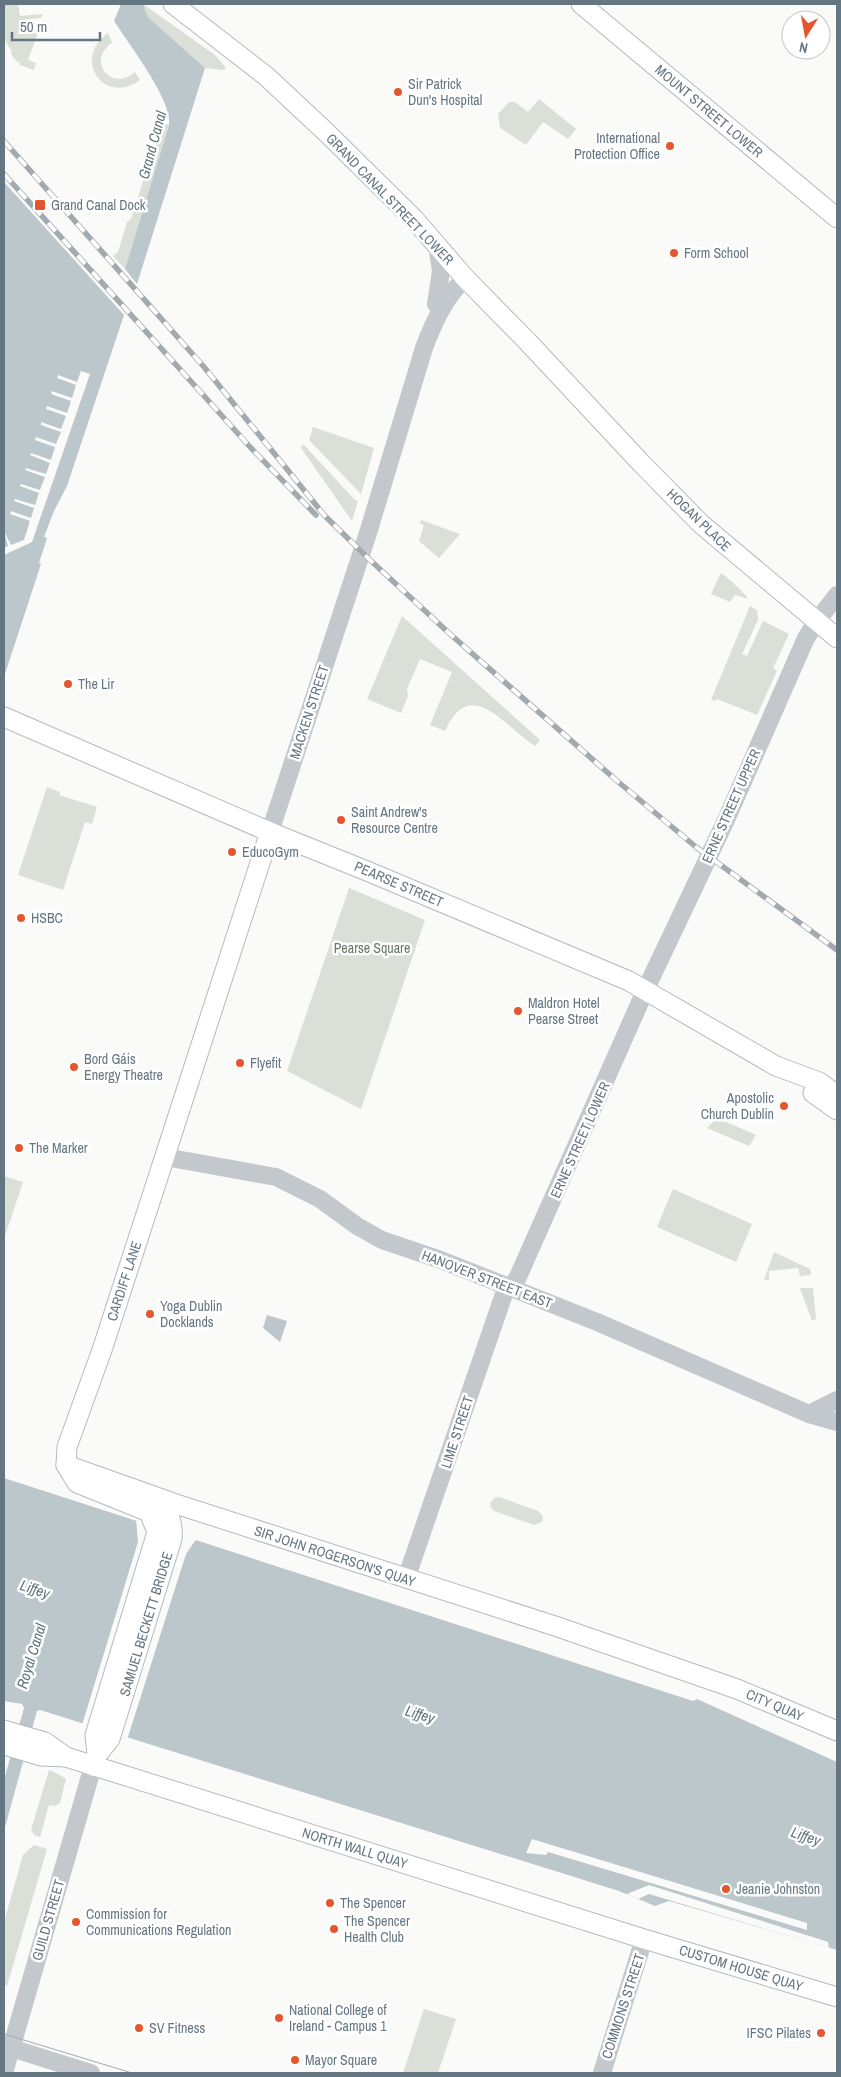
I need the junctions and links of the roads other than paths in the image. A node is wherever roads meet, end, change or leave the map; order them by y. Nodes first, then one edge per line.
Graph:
1 (581, 4) edge
2 (185, 7) edge
3 (837, 218) edge
4 (437, 244) junction
5 (463, 275) junction
6 (436, 304) junction
7 (432, 327) junction
8 (590, 410) joint
9 (837, 595) edge
10 (817, 621) junction
11 (837, 638) edge
12 (8, 719) edge
13 (270, 832) junction
14 (646, 991) junction
15 (776, 1066) junction
16 (837, 1095) edge
17 (185, 1096) joint
18 (837, 1110) edge
19 (165, 1157) junction
20 (510, 1286) junction
21 (837, 1400) edge
22 (809, 1414) junction
23 (837, 1422) edge
24 (66, 1465) junction
25 (150, 1495) junction
26 (406, 1579) junction
27 (712, 1680) joint
28 (4, 1730) edge
29 (837, 1731) edge
30 (103, 1737) junction
31 (4, 1745) edge
32 (43, 1749) junction
33 (95, 1760) junction
34 (644, 1939) junction
35 (837, 1997) edge
36 (11, 2048) junction
37 (4, 2073) edge
38 (91, 2073) edge
39 (602, 2073) edge

1 - 3 main road, MOUNT STREET LOWER
2 - 4 main road, GRAND CANAL STREET LOWER
4 - 5 main road, GRAND CANAL STREET LOWER
4 - 6 street
5 - 6 street, MACKEN STREET
5 - 7 street, MACKEN STREET
5 - 8 main road, GRAND CANAL STREET LOWER
6 - 7 street, MACKEN STREET
7 - 13 street, MACKEN STREET
8 - 10 main road, HOGAN PLACE
9 - 10 street, ERNE STREET UPPER
10 - 11 main road, HOGAN PLACE
10 - 14 street, ERNE STREET UPPER
12 - 13 main road, PEARSE STREET
13 - 14 main road, PEARSE STREET
13 - 17 main road, MACKEN STREET
14 - 15 main road, PEARSE STREET
14 - 20 street, ERNE STREET LOWER
15 - 16 main road, PEARSE STREET
15 - 18 main road, PEARSE STREET
17 - 19 main road, CARDIFF LANE
19 - 20 street, HANOVER STREET EAST
19 - 24 main road, CARDIFF LANE
20 - 22 street, HANOVER STREET EAST
20 - 26 street, LIME STREET
21 - 22 street
22 - 23 street, HANOVER STREET EAST
24 - 25 main road, SIR JOHN ROGERSON'S QUAY
24 - 30 main road, SAMUEL BECKETT BRIDGE
25 - 26 main road, SIR JOHN ROGERSON'S QUAY
25 - 30 main road, SAMUEL BECKETT BRIDGE
26 - 27 main road, SIR JOHN ROGERSON'S QUAY
27 - 29 main road, CITY QUAY
28 - 32 main road
30 - 33 main road, SAMUEL BECKETT BRIDGE
31 - 32 main road
32 - 33 main road, NORTH WALL QUAY
33 - 34 main road, NORTH WALL QUAY
33 - 36 street, GUILD STREET
34 - 35 main road, CUSTOM HOUSE QUAY
34 - 39 street, COMMONS STREET
36 - 37 street, GUILD STREET
36 - 38 street

